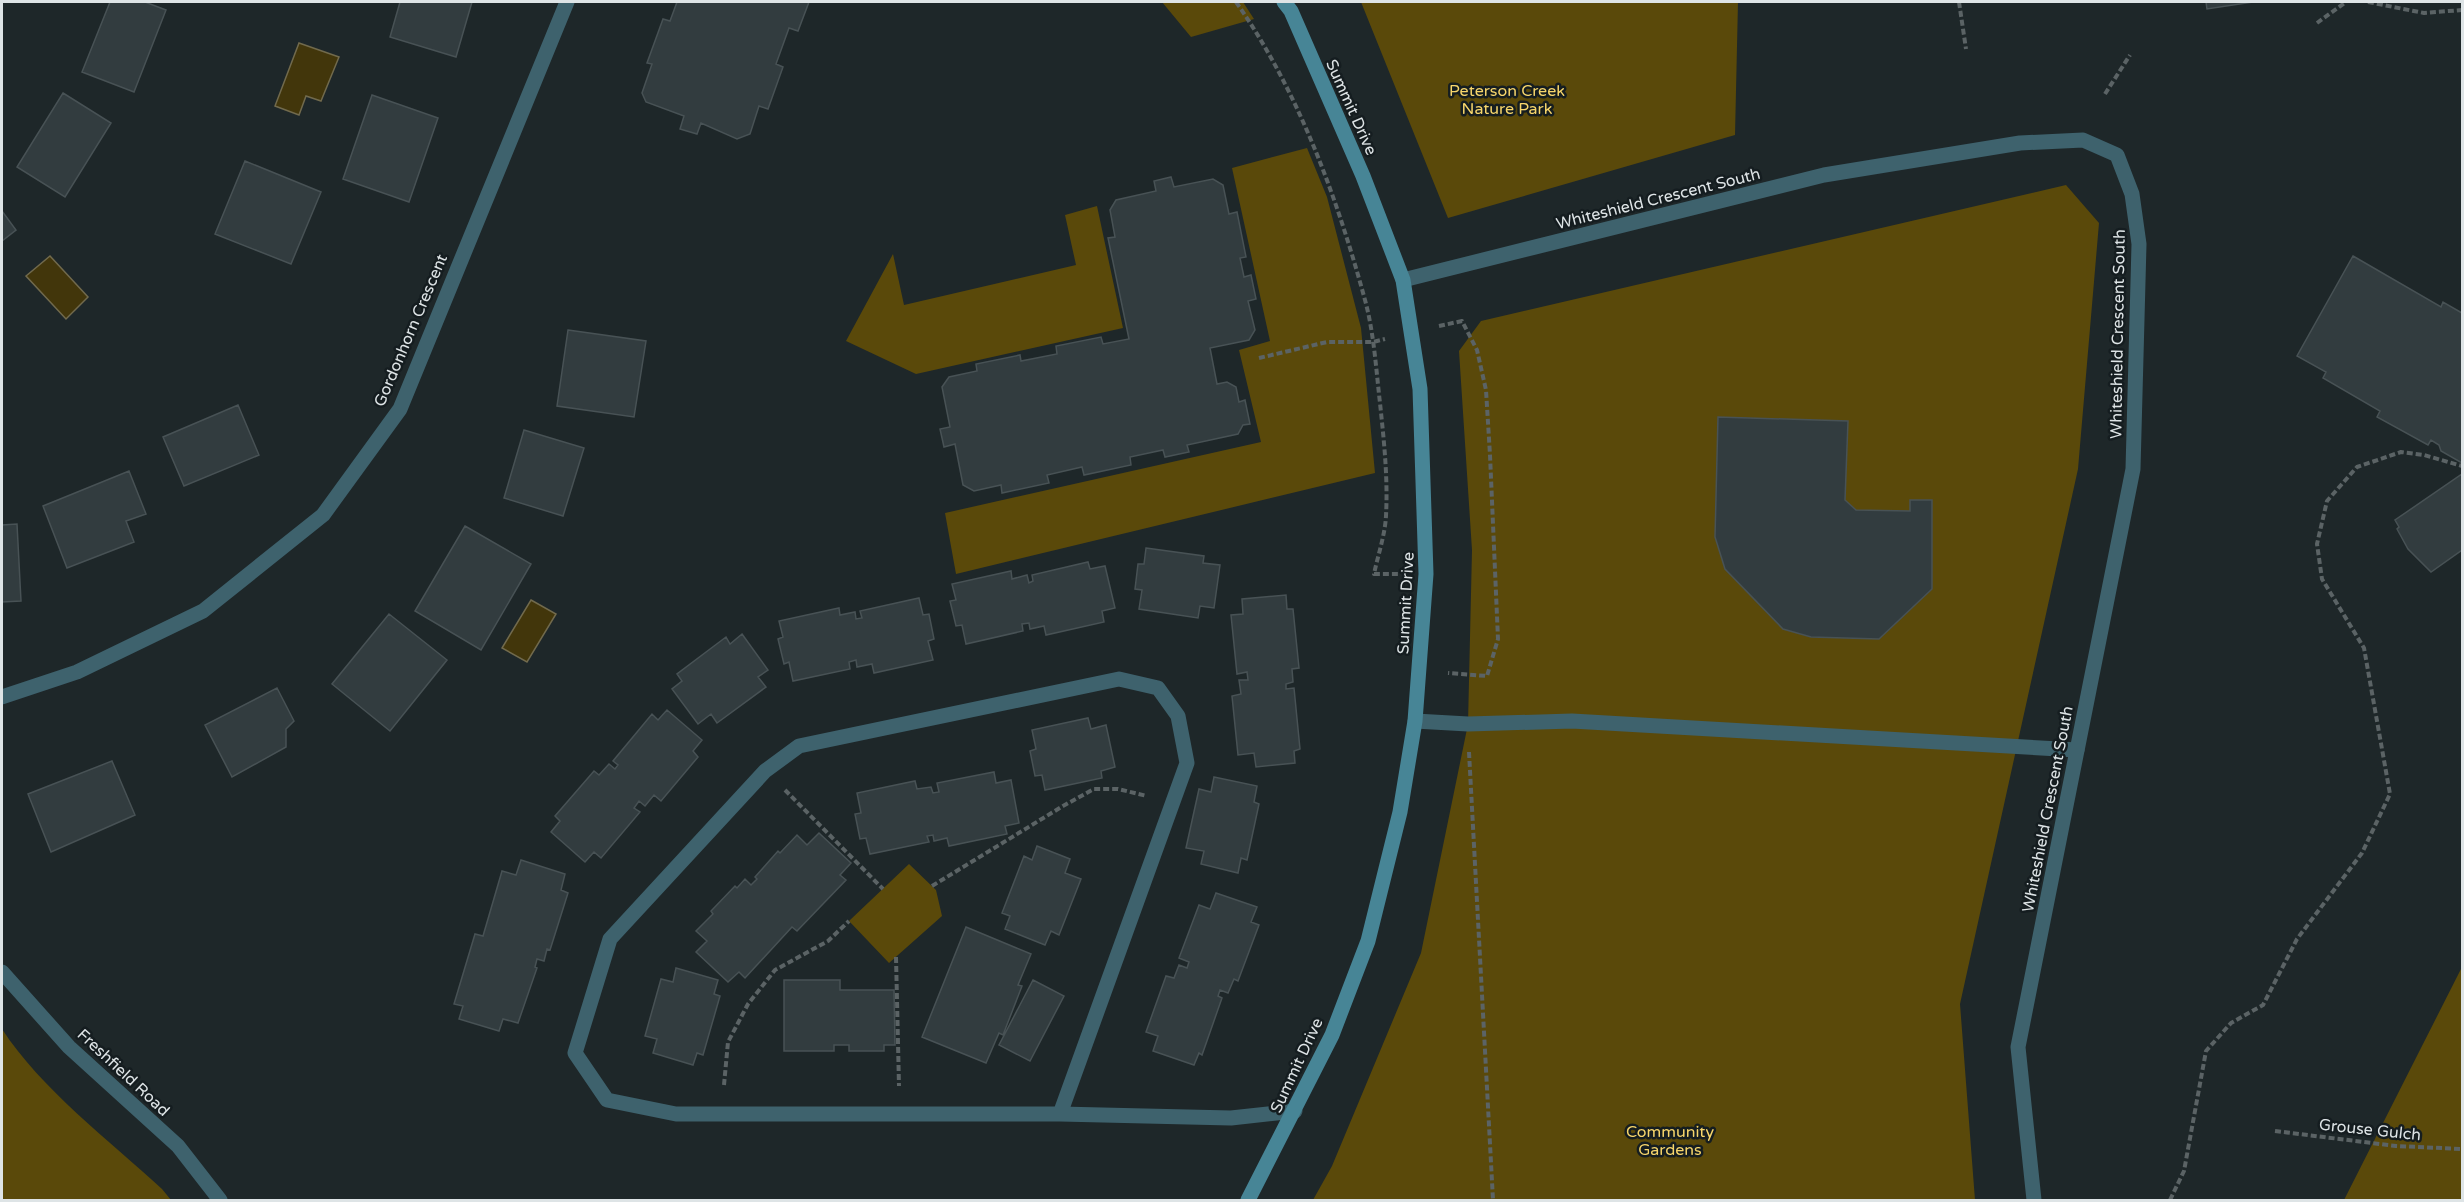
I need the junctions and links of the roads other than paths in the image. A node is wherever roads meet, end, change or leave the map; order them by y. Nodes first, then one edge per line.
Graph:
1 (567, 2) edge
2 (1284, 2) edge
3 (1403, 280) junction
4 (2, 697) edge
5 (1415, 720) junction
6 (2077, 750) junction
7 (2, 972) edge
8 (1295, 1111) junction
9 (1060, 1114) junction
10 (220, 1200) edge
11 (1248, 1200) edge
12 (2034, 1200) edge

1 - 4 street, Gordonhorn Crescent
2 - 3 main road, Summit Drive
3 - 5 main road, Summit Drive
3 - 6 street, Whiteshield Crescent South
5 - 6 street
5 - 8 main road, Summit Drive
6 - 12 street, Whiteshield Crescent South
7 - 10 street, Freshfield Road
8 - 9 street
8 - 11 main road, Summit Drive
9 - 9 street

